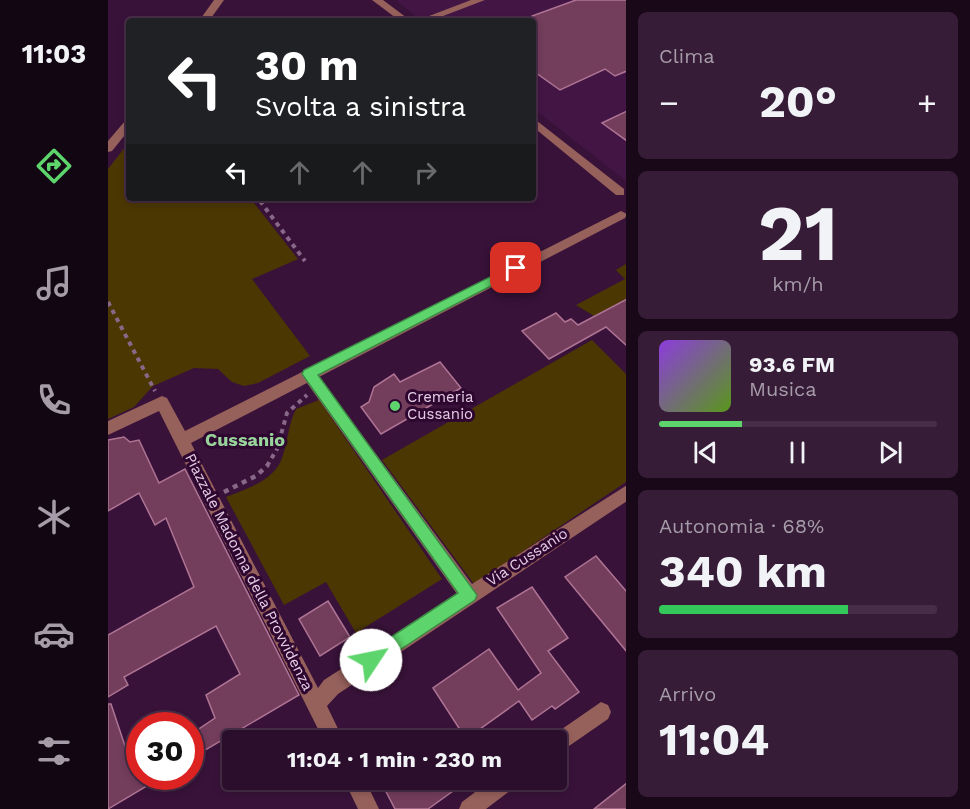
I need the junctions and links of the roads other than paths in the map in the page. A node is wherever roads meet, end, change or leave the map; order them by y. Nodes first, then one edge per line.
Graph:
1 (219, 0) edge
2 (377, 0) edge
3 (480, 0) edge
4 (206, 18) edge
5 (402, 18) edge
6 (429, 18) edge
7 (536, 123) edge
8 (126, 127) edge
9 (108, 148) edge
10 (623, 191) edge
11 (624, 216) edge
12 (304, 376) junction
13 (108, 428) edge
14 (182, 440) junction
15 (626, 493) edge
16 (469, 595) junction
17 (315, 705) junction
18 (602, 712) dead end
19 (328, 730) edge
20 (567, 737) edge
21 (359, 790) edge
22 (495, 790) edge
23 (369, 809) edge
24 (469, 809) edge

1 - 4 street
2 - 5 street
3 - 6 street
7 - 10 street
8 - 9 street
10 - 11 street
11 - 12 street, Piazzale Madonna della Provvidenza
12 - 14 street, Piazzale Madonna della Provvidenza
12 - 16 street
13 - 14 street, Piazzale Madonna della Provvidenza
14 - 17 street, Piazzale Madonna della Provvidenza
15 - 16 street, Via Cussanio
16 - 17 street, Via Cussanio
17 - 19 street
18 - 20 street
21 - 23 street
22 - 24 street

